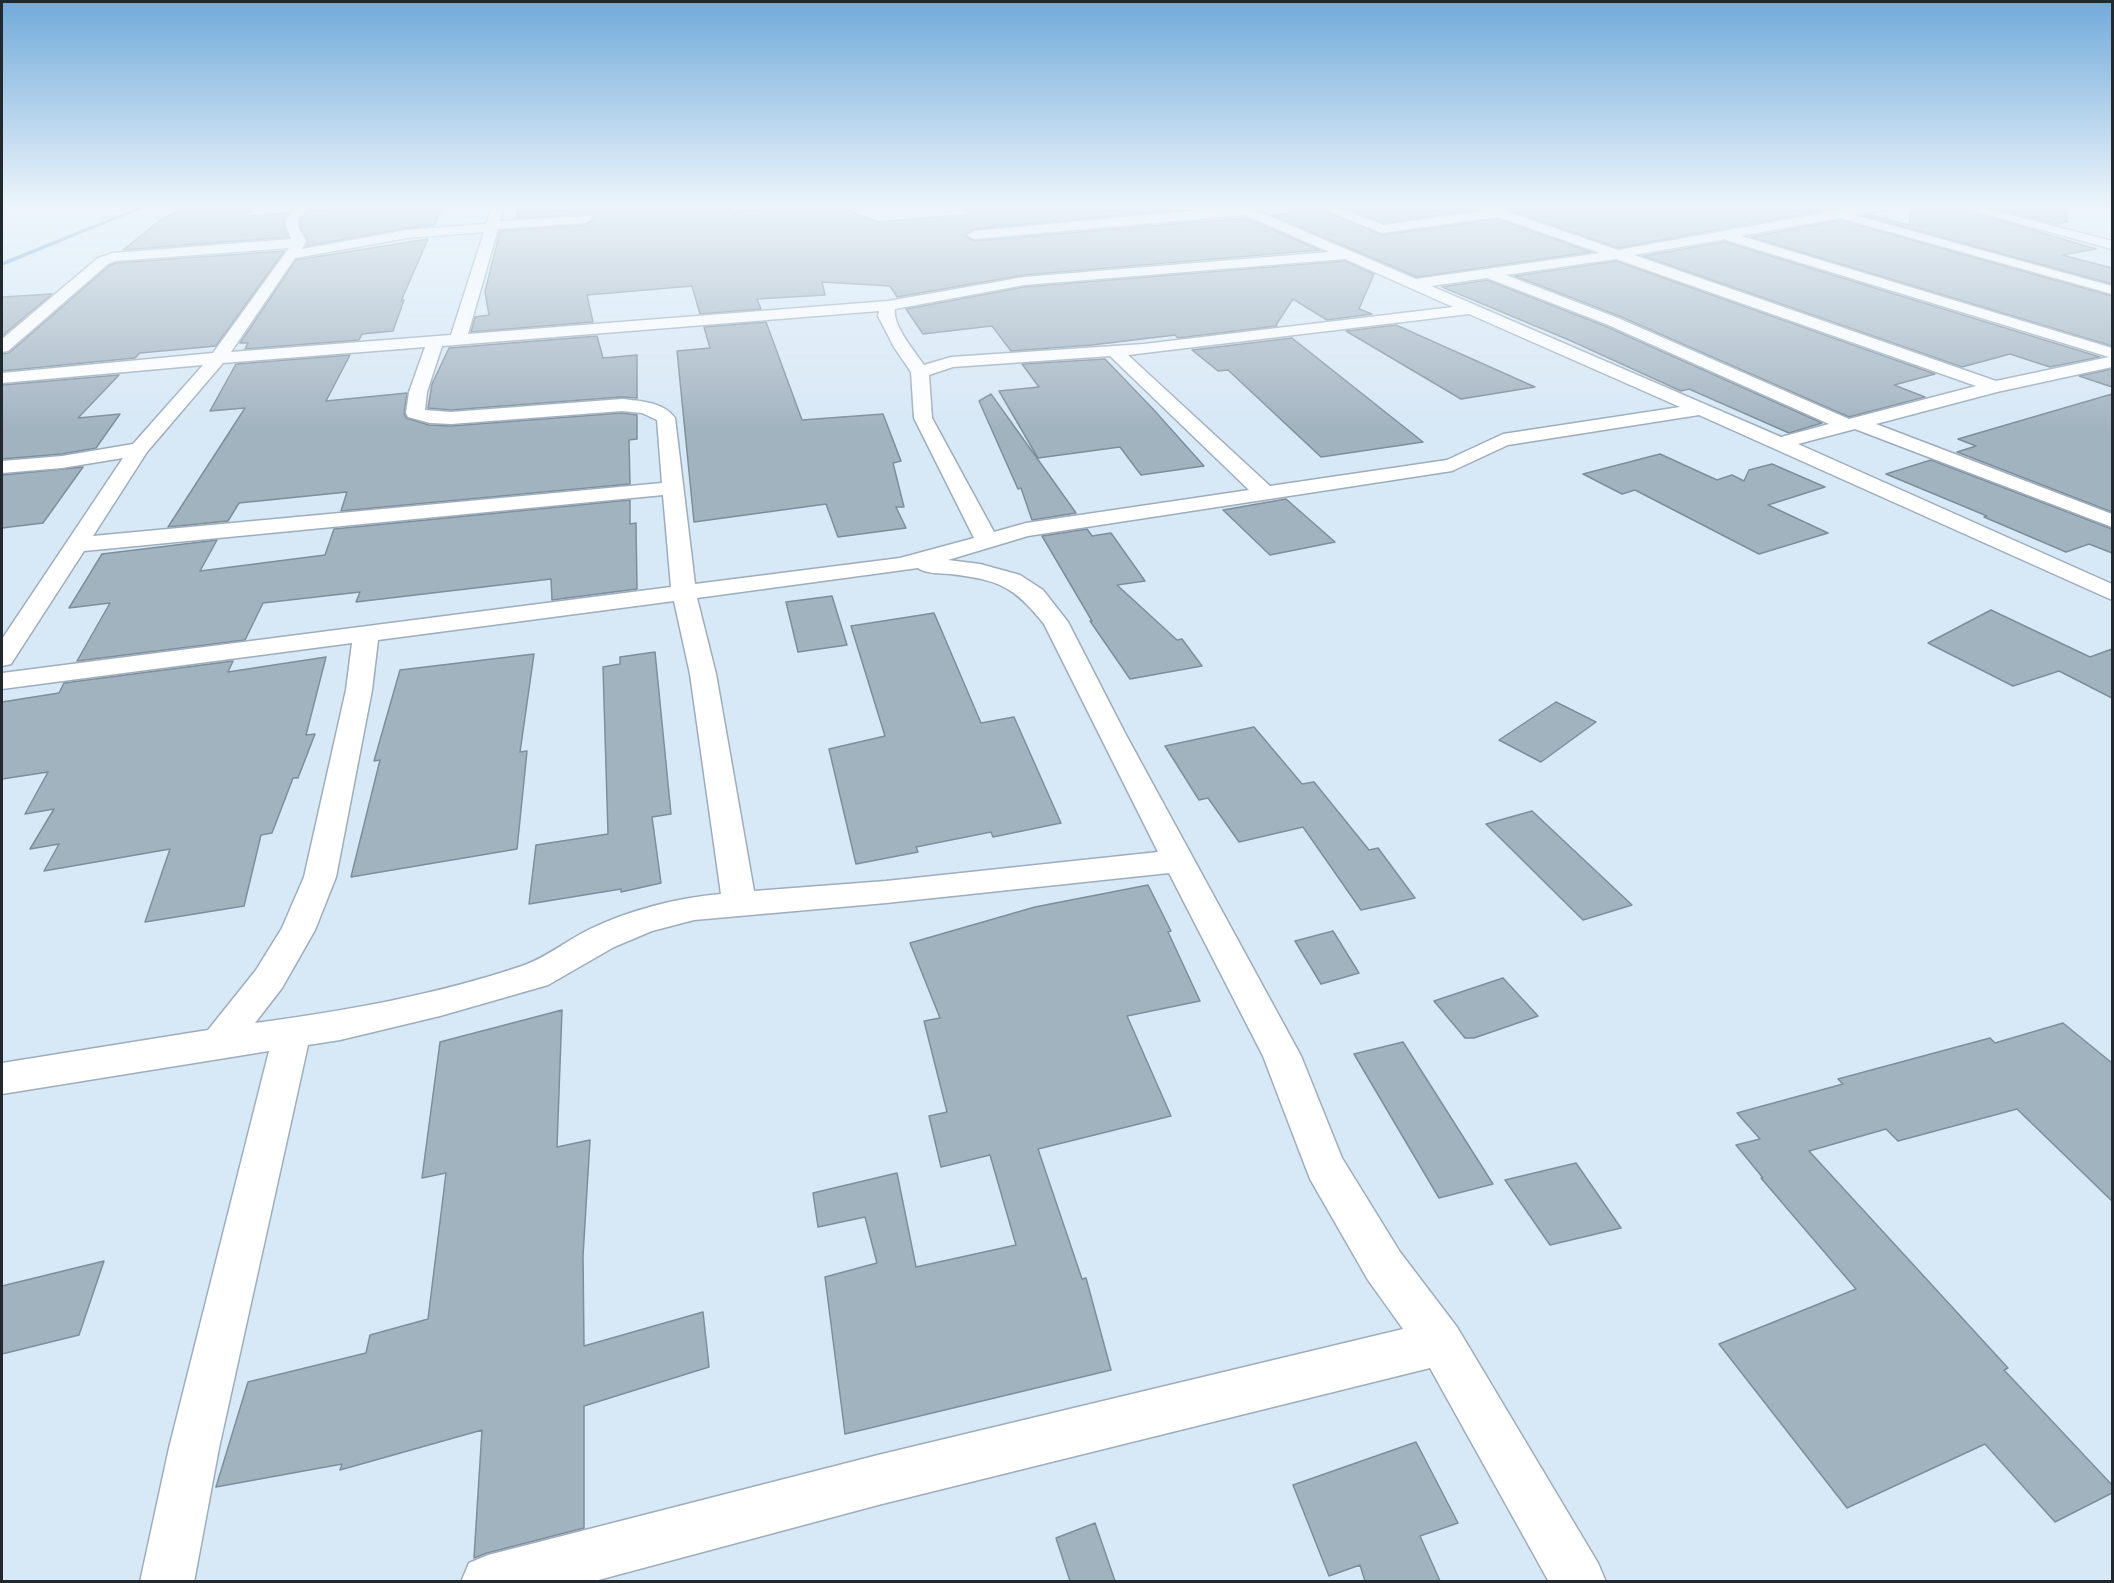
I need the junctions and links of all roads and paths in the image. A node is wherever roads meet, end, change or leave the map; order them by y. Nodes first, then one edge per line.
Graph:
1 (80, 281) edge
2 (272, 281) edge
3 (475, 281) edge
4 (1025, 281) edge
5 (1407, 281) edge
6 (1435, 281) edge
7 (1508, 281) edge
8 (1695, 281) edge
9 (1875, 281) edge
10 (2079, 281) edge
11 (1414, 284) junction
12 (2112, 290) edge
13 (888, 306) junction
14 (1471, 309) junction
15 (458, 339) junction
16 (435, 341) junction
17 (2, 347) edge
18 (1114, 351) junction
19 (2112, 353) edge
20 (218, 358) junction
21 (2112, 362) edge
22 (920, 372) junction
23 (2, 378) edge
24 (1995, 387) junction
25 (1702, 409) junction
26 (1852, 424) junction
27 (1779, 443) junction
28 (140, 450) junction
29 (2, 467) edge
30 (673, 488) junction
31 (1266, 494) junction
32 (2112, 501) edge
33 (2085, 510) junction
34 (2112, 520) edge
35 (987, 541) junction
36 (74, 545) junction
37 (909, 563) junction
38 (2112, 592) edge
39 (684, 594) junction
40 (366, 634) junction
41 (2, 658) edge
42 (2, 681) edge
43 (1179, 861) junction
44 (739, 904) junction
45 (292, 1033) junction
46 (219, 1043) junction
47 (2, 1078) edge
48 (1441, 1343) junction
49 (167, 1581) edge
50 (488, 1581) edge
51 (1579, 1581) edge

1 - 17 street
2 - 20 street
3 - 15 street
4 - 13 street
5 - 11 street
6 - 11 street
7 - 26 street
8 - 24 street
9 - 19 street
10 - 12 street
11 - 14 street
13 - 15 street
13 - 22 street
14 - 18 street
14 - 25 street
15 - 16 street
16 - 20 street
16 - 30 street
18 - 22 street
18 - 31 street
20 - 23 street
20 - 28 street
21 - 24 street
22 - 35 street
24 - 26 street
25 - 27 street
25 - 31 street
26 - 27 street
26 - 33 street
27 - 38 street
28 - 29 street
28 - 36 street
30 - 36 street
30 - 39 street
31 - 35 street
32 - 33 street
33 - 34 street
35 - 37 street
36 - 41 street
37 - 39 street
37 - 43 street
39 - 40 street
39 - 44 street
40 - 42 street
40 - 46 street
43 - 44 street
43 - 48 street
44 - 45 street
45 - 46 street
45 - 49 street
46 - 47 street
48 - 50 street
48 - 51 street

